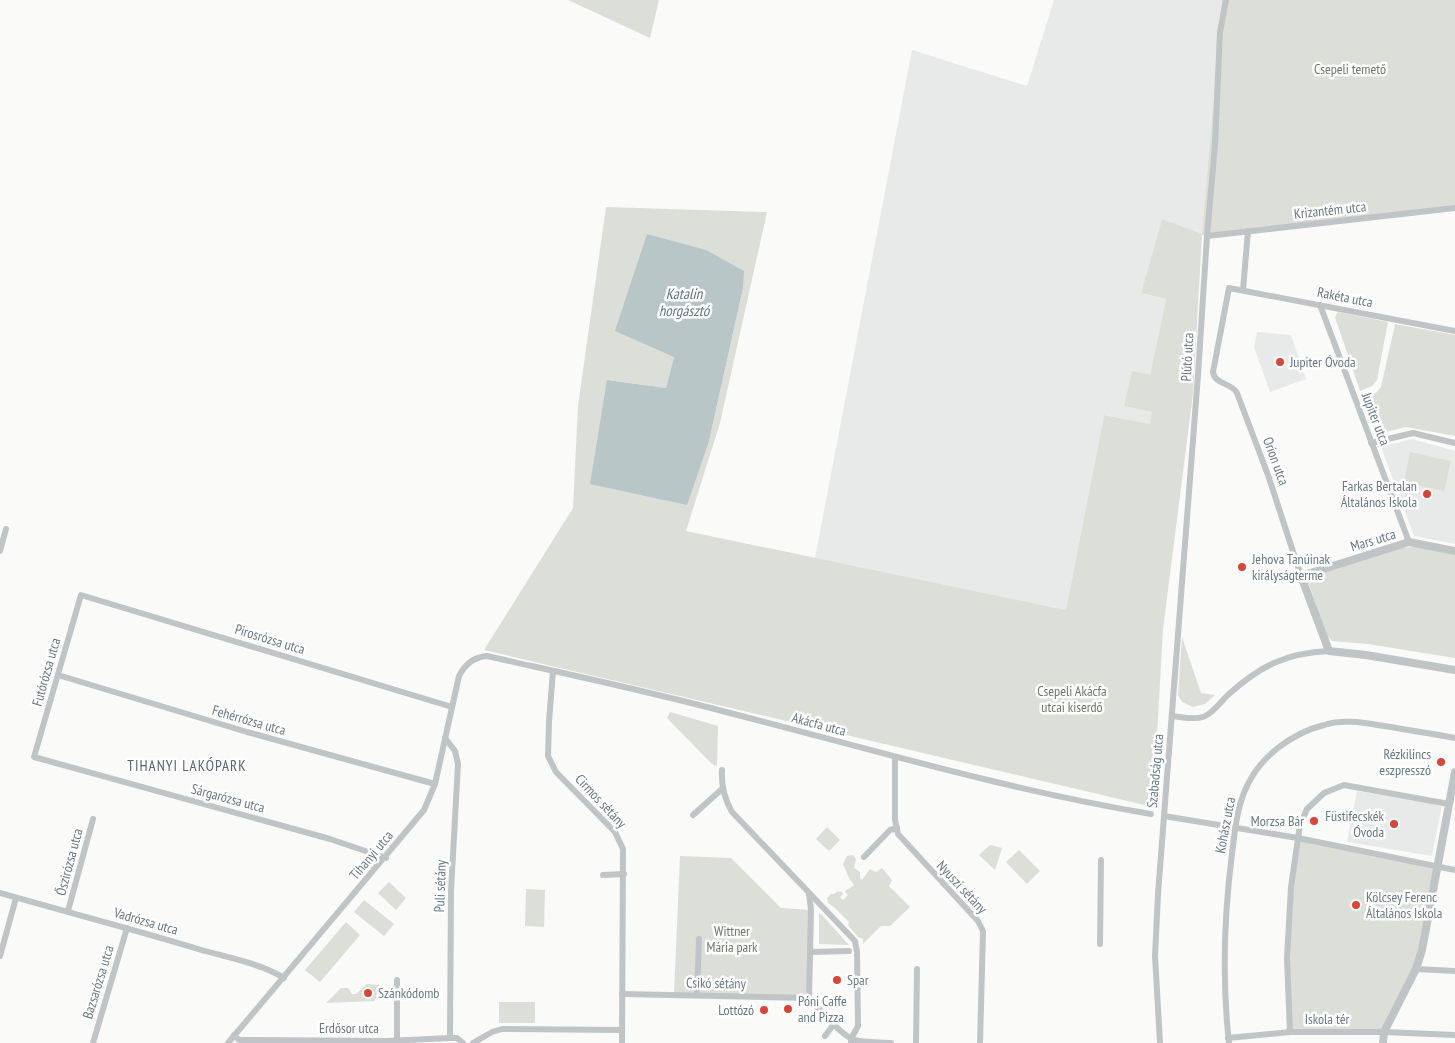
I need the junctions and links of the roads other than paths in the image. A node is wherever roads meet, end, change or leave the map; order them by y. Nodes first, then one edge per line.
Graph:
1 (1226, 0) edge
2 (1455, 208) edge
3 (1248, 231) junction
4 (1207, 236) junction
5 (1229, 288) joint
6 (1243, 290) junction
7 (1320, 305) junction
8 (1455, 331) edge
9 (1371, 443) junction
10 (1455, 443) edge
11 (6, 529) dead end
12 (1409, 542) junction
13 (1455, 550) edge
14 (0, 551) edge
15 (1301, 576) junction
16 (81, 595) joint
17 (1329, 651) junction
18 (480, 657) joint
19 (1455, 670) edge
20 (553, 671) junction
21 (58, 675) junction
22 (452, 707) junction
23 (1172, 716) junction
24 (445, 738) junction
25 (1455, 738) edge
26 (34, 757) joint
27 (895, 758) junction
28 (722, 770) dead end
29 (1455, 772) edge
30 (435, 784) junction
31 (722, 789) junction
32 (1449, 804) junction
33 (1151, 814) dead end
34 (693, 816) dead end
35 (1164, 816) junction
36 (93, 819) dead end
37 (1235, 827) junction
38 (896, 828) junction
39 (1298, 838) junction
40 (864, 857) dead end
41 (386, 858) junction
42 (1101, 860) dead end
43 (1436, 867) junction
44 (1455, 870) edge
45 (624, 874) junction
46 (603, 875) dead end
47 (0, 894) edge
48 (809, 894) junction
49 (16, 898) junction
50 (68, 912) junction
51 (127, 928) junction
52 (699, 939) dead end
53 (1100, 944) dead end
54 (849, 951) dead end
55 (810, 952) junction
56 (0, 956) edge
57 (917, 969) dead end
58 (1416, 969) junction
59 (1455, 971) edge
60 (284, 978) junction
61 (397, 980) dead end
62 (622, 994) junction
63 (697, 995) junction
64 (810, 998) junction
65 (834, 1024) junction
66 (622, 1030) junction
67 (1290, 1032) junction
68 (1384, 1032) junction
69 (1455, 1035) edge
70 (234, 1036) junction
71 (825, 1036) dead end
72 (450, 1038) junction
73 (397, 1040) junction
74 (1228, 1040) edge
75 (851, 1041) edge
76 (93, 1043) edge
77 (228, 1043) edge
78 (463, 1043) edge
79 (473, 1043) edge
80 (622, 1043) edge
81 (891, 1043) edge
82 (916, 1043) edge
83 (980, 1043) edge
84 (1160, 1043) edge
85 (1383, 1043) edge

1 - 4 street, Plútó utca
2 - 3 street, Krizantém utca
3 - 4 street, Krizantém utca
3 - 6 street
4 - 23 street, Plútó utca
5 - 6 street, Rakéta utca
5 - 15 street, Orion utca
6 - 7 street, Rakéta utca
7 - 8 street, Rakéta utca
7 - 9 street, Jupiter utca
9 - 10 street
9 - 12 street, Jupiter utca
11 - 14 street
12 - 13 street, Mars utca
12 - 15 street, Mars utca
15 - 17 street, Orion utca
16 - 21 street, Futórózsa utca
16 - 22 street, Pirosrózsa utca
17 - 19 street, Szabadság utca
17 - 23 street, Szabadság utca
18 - 20 street, Akácfa utca
18 - 22 street, Tihanyi utca
20 - 27 street, Akácfa utca
20 - 45 street, Cirmos sétány
21 - 26 street, Futórózsa utca
21 - 30 street, Fehérrózsa utca
22 - 24 street, Tihanyi utca
23 - 35 street, Szabadság utca
24 - 30 street, Tihanyi utca
24 - 72 street, Puli sétány
25 - 37 street, Kohász utca
26 - 41 street, Sárgarózsa utca
27 - 33 street, Akácfa utca
27 - 38 street
28 - 31 street
29 - 32 street
30 - 41 street, Tihanyi utca
31 - 34 street
31 - 48 street
32 - 39 street, Iskola tér
32 - 43 street
35 - 37 street
35 - 84 street, Szabadság utca
36 - 50 street, Őszirózsa utca
37 - 39 street
37 - 74 street, Kohász utca
38 - 40 street
38 - 83 street, Nyuszi sétány
39 - 43 street
39 - 67 street, Iskola tér
41 - 60 street, Tihanyi utca
42 - 53 street
43 - 44 street
43 - 58 street
45 - 46 street
45 - 62 street, Cirmos sétány
47 - 49 street, Vadrózsa utca
48 - 55 street
48 - 75 street
49 - 50 street, Vadrózsa utca
49 - 56 street
50 - 51 street, Vadrózsa utca
51 - 60 street, Vadrózsa utca
51 - 76 street, Bazsarózsa utca
52 - 63 street
54 - 55 street
55 - 64 street
57 - 82 street
58 - 59 street
58 - 68 street
60 - 70 street, Tihanyi utca
61 - 73 street
62 - 63 street, Csikó sétány
62 - 66 street, Cirmos sétány
63 - 64 street, Csikó sétány
64 - 65 street
65 - 71 street
65 - 75 street
66 - 79 street
66 - 80 street, Cirmos sétány
67 - 68 street, Iskola tér
67 - 74 street
68 - 69 street, Iskola tér
68 - 85 street
70 - 73 street, Erdősor utca
70 - 77 street, Tihanyi utca
72 - 73 street, Erdősor utca
72 - 78 street, Erdősor utca
75 - 81 street

